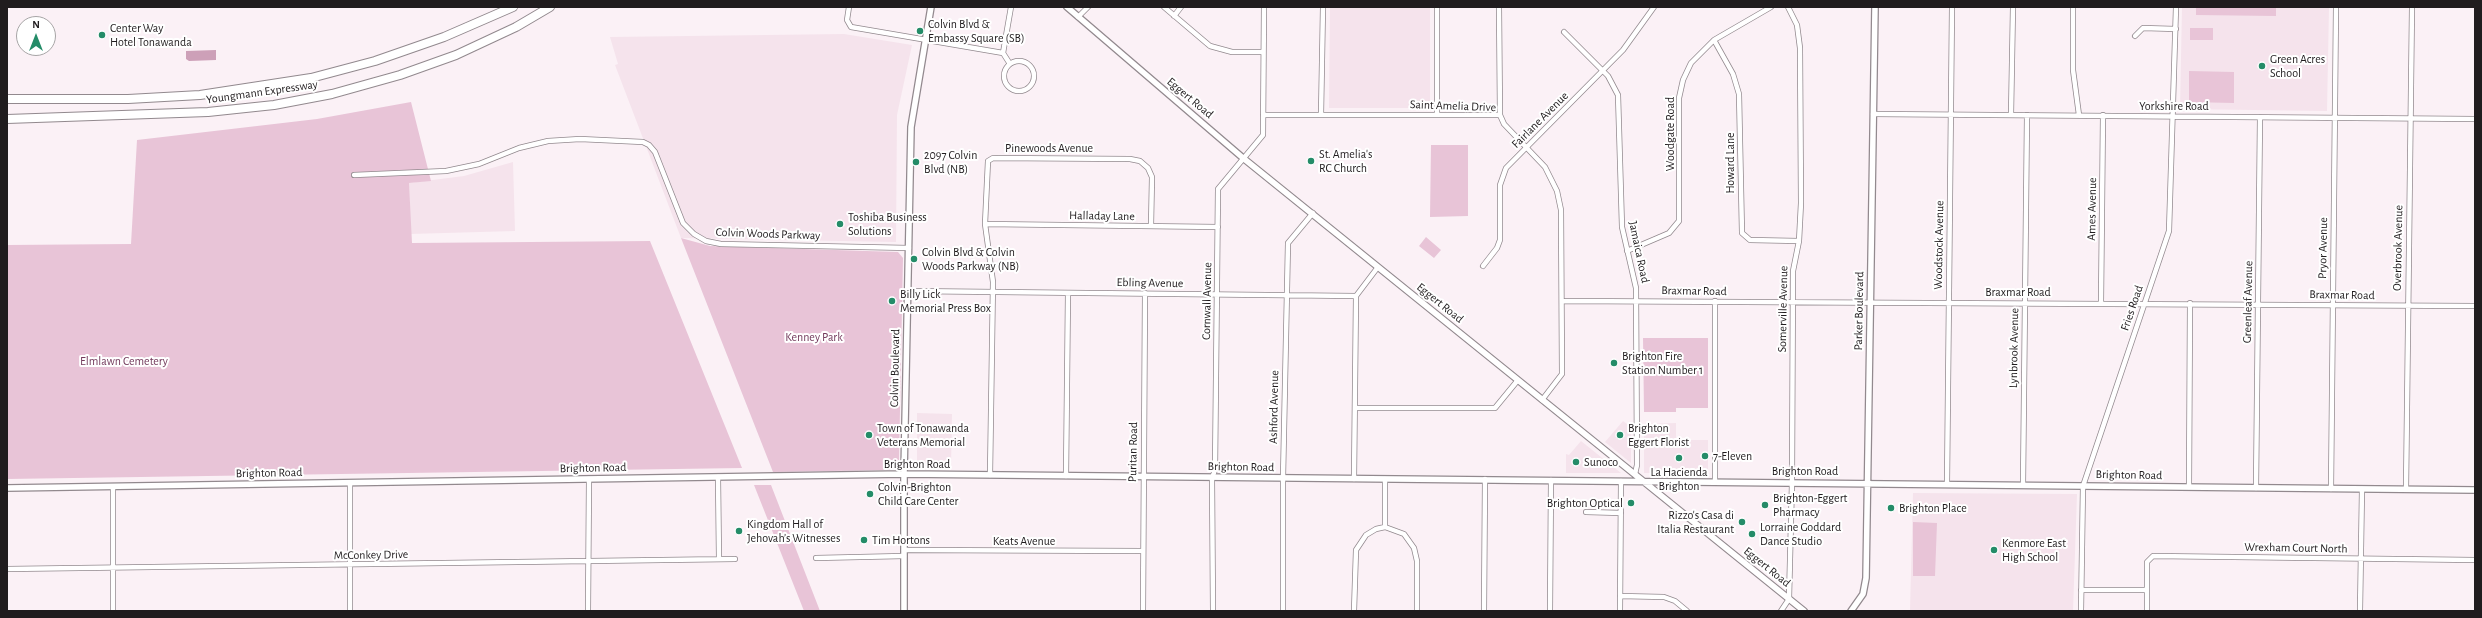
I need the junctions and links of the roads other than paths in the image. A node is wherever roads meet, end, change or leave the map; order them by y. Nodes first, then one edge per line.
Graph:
1 (513, 7) edge
2 (549, 7) edge
3 (849, 7) edge
4 (931, 7) edge
5 (1011, 7) edge
6 (1067, 7) edge
7 (1088, 7) edge
8 (1164, 7) edge
9 (1181, 7) edge
10 (1264, 7) edge
11 (1323, 7) edge
12 (1437, 7) edge
13 (1499, 7) edge
14 (1654, 7) edge
15 (1771, 7) edge
16 (1788, 7) edge
17 (1875, 7) edge
18 (1952, 7) edge
19 (2013, 7) edge
20 (2073, 7) edge
21 (2176, 7) edge
22 (2336, 7) edge
23 (2412, 7) edge
24 (1174, 16) junction
25 (1078, 17) junction
26 (2176, 29) junction
27 (1564, 32) dead end
28 (2135, 36) dead end
29 (925, 39) junction
30 (1714, 40) junction
31 (1263, 52) junction
32 (1003, 53) junction
33 (1010, 64) junction
34 (1603, 71) junction
35 (7, 99) edge
36 (1873, 114) junction
37 (1951, 114) junction
38 (1263, 115) junction
39 (1322, 115) junction
40 (1437, 115) junction
41 (1500, 115) junction
42 (2011, 115) junction
43 (2027, 115) junction
44 (2079, 115) junction
45 (2103, 116) junction
46 (2173, 116) junction
47 (2260, 116) junction
48 (2335, 117) junction
49 (2410, 118) junction
50 (7, 119) edge
51 (2475, 120) edge
52 (1527, 148) junction
53 (1244, 158) junction
54 (354, 175) dead end
55 (1313, 213) junction
56 (985, 224) junction
57 (1151, 226) junction
58 (1218, 227) junction
59 (1799, 241) junction
60 (908, 248) junction
61 (1627, 251) junction
62 (1483, 266) dead end
63 (1378, 267) junction
64 (908, 291) junction
65 (992, 292) junction
66 (1068, 292) junction
67 (1145, 293) junction
68 (1218, 294) junction
69 (1287, 295) junction
70 (1356, 296) junction
71 (1636, 300) junction
72 (1562, 301) junction
73 (1715, 301) junction
74 (1793, 302) junction
75 (1870, 302) junction
76 (1949, 302) junction
77 (2025, 302) junction
78 (2101, 303) junction
79 (2145, 303) junction
80 (2190, 303) junction
81 (2258, 304) junction
82 (2333, 305) junction
83 (2408, 306) junction
84 (2475, 306) edge
85 (1518, 380) junction
86 (1542, 400) junction
87 (1355, 408) junction
88 (904, 474) junction
89 (1635, 474) junction
90 (990, 475) junction
91 (1066, 476) junction
92 (718, 477) junction
93 (1142, 477) junction
94 (1212, 478) junction
95 (1283, 478) junction
96 (589, 479) junction
97 (1354, 479) junction
98 (1385, 479) junction
99 (1485, 479) junction
100 (1551, 480) junction
101 (1621, 481) junction
102 (1642, 481) junction
103 (1715, 481) junction
104 (1792, 482) junction
105 (1867, 482) junction
106 (350, 483) junction
107 (1947, 484) junction
108 (2022, 485) junction
109 (113, 486) junction
110 (2083, 486) junction
111 (2189, 487) junction
112 (7, 488) edge
113 (2256, 488) junction
114 (2331, 489) junction
115 (2362, 489) junction
116 (2406, 489) junction
117 (2475, 490) edge
118 (1586, 512) dead end
119 (1620, 513) junction
120 (1385, 527) junction
121 (904, 550) junction
122 (1143, 551) junction
123 (904, 556) junction
124 (816, 558) dead end
125 (719, 559) junction
126 (735, 559) dead end
127 (2361, 559) junction
128 (2475, 560) edge
129 (588, 561) junction
130 (350, 565) junction
131 (113, 568) junction
132 (7, 569) edge
133 (2081, 590) junction
134 (2147, 590) junction
135 (1620, 596) junction
136 (1789, 599) junction
137 (113, 611) edge
138 (350, 611) edge
139 (588, 611) edge
140 (904, 611) edge
141 (1143, 611) edge
142 (1213, 611) edge
143 (1283, 611) edge
144 (1354, 611) edge
145 (1417, 611) edge
146 (1484, 611) edge
147 (1550, 611) edge
148 (1620, 611) edge
149 (1687, 611) edge
150 (1781, 611) edge
151 (1804, 611) edge
152 (1851, 611) edge
153 (2081, 611) edge
154 (2147, 611) edge
155 (2360, 611) edge

1 - 35 highway, Youngmann Expressway
2 - 50 highway, Youngmann Expressway
3 - 29 street
4 - 29 street, Colvin Boulevard
5 - 32 street
6 - 25 street, Eggert Road
7 - 25 street
8 - 24 street
9 - 24 street
10 - 31 street, Cornwall Avenue
11 - 39 street
12 - 40 street
13 - 41 street
14 - 34 street, Fairlane Avenue
15 - 30 street, Woodgate Road
16 - 59 street, Somerville Avenue
17 - 36 street, Parker Boulevard
18 - 37 street, Woodstock Avenue
19 - 42 street
20 - 44 street
21 - 26 street, Fries Road
22 - 48 street, Pryor Avenue
23 - 49 street, Overbrook Avenue
24 - 31 street
25 - 53 street, Eggert Road
26 - 28 street
26 - 46 street, Fries Road
27 - 34 street, Jamaica Road
29 - 32 street
29 - 60 street, Colvin Boulevard
30 - 59 street, Howard Lane
30 - 61 street, Woodgate Road
31 - 38 street, Cornwall Avenue
32 - 33 street
33 - 33 street
34 - 52 street, Fairlane Avenue
34 - 61 street, Jamaica Road
36 - 37 street, Yorkshire Road
36 - 75 street, Parker Boulevard
37 - 42 street, Yorkshire Road
37 - 76 street, Woodstock Avenue
38 - 39 street, Saint Amelia Drive
38 - 53 street, Cornwall Avenue
39 - 40 street, Saint Amelia Drive
40 - 41 street, Saint Amelia Drive
41 - 52 street, Saint Amelia Drive
42 - 43 street, Yorkshire Road
43 - 44 street, Yorkshire Road
43 - 77 street, Lynbrook Avenue
44 - 45 street, Yorkshire Road
45 - 46 street, Yorkshire Road
45 - 78 street, Ames Avenue
46 - 47 street, Yorkshire Road
46 - 79 street, Fries Road
47 - 48 street, Yorkshire Road
47 - 81 street, Greenleaf Avenue
48 - 49 street, Yorkshire Road
48 - 82 street, Pryor Avenue
49 - 51 street, Yorkshire Road
49 - 83 street, Overbrook Avenue
52 - 62 street, Fairlane Avenue
52 - 72 street, Saint Amelia Drive
53 - 55 street, Eggert Road
53 - 58 street, Cornwall Avenue
54 - 60 street, Colvin Woods Parkway
55 - 63 street, Eggert Road
55 - 69 street, Ashford Avenue
56 - 57 street, Halladay Lane
56 - 57 street, Pinewoods Avenue
56 - 65 street, Pinewoods Avenue
57 - 58 street, Halladay Lane
58 - 68 street, Cornwall Avenue
59 - 74 street, Somerville Avenue
60 - 64 street, Colvin Boulevard
61 - 71 street, Jamaica Road
63 - 70 street
63 - 85 street, Eggert Road
64 - 65 street, Ebling Avenue
64 - 88 street, Colvin Boulevard
65 - 66 street, Ebling Avenue
65 - 90 street, Pinewoods Avenue
66 - 67 street, Ebling Avenue
66 - 91 street
67 - 68 street, Ebling Avenue
67 - 93 street, Puritan Road
68 - 69 street, Ebling Avenue
68 - 94 street, Cornwall Avenue
69 - 70 street, Ebling Avenue
69 - 95 street, Ashford Avenue
70 - 87 street
71 - 72 street, Braxmar Road
71 - 73 street, Braxmar Road
71 - 89 street, Jamaica Road
72 - 86 street, Saint Amelia Drive
73 - 74 street, Braxmar Road
73 - 103 street
74 - 75 street, Braxmar Road
74 - 104 street, Somerville Avenue
75 - 76 street, Braxmar Road
75 - 105 street, Parker Boulevard
76 - 77 street, Braxmar Road
76 - 107 street, Woodstock Avenue
77 - 78 street, Braxmar Road
77 - 108 street, Lynbrook Avenue
78 - 79 street, Braxmar Road
79 - 80 street, Braxmar Road
79 - 110 street, Fries Road
80 - 81 street, Braxmar Road
80 - 111 street
81 - 82 street, Braxmar Road
81 - 113 street, Greenleaf Avenue
82 - 83 street, Braxmar Road
82 - 114 street, Pryor Avenue
83 - 84 street, Braxmar Road
83 - 116 street, Overbrook Avenue
85 - 86 street, Eggert Road
85 - 87 street
86 - 89 street, Eggert Road
87 - 97 street
88 - 90 street, Brighton Road
88 - 92 street, Brighton Road
88 - 121 street, Colvin Boulevard
89 - 102 street, Eggert Road
90 - 91 street, Brighton Road
91 - 93 street, Brighton Road
92 - 96 street, Brighton Road
92 - 125 street
93 - 94 street, Brighton Road
93 - 122 street, Puritan Road
94 - 95 street, Brighton Road
94 - 142 street, Cornwall Avenue
95 - 97 street, Brighton Road
95 - 143 street, Ashford Avenue
96 - 106 street, Brighton Road
96 - 129 street
97 - 98 street, Brighton Road
98 - 99 street, Brighton Road
98 - 120 street
99 - 100 street, Brighton Road
99 - 146 street
100 - 101 street, Brighton Road
100 - 147 street
101 - 102 street, Brighton Road
101 - 119 street
102 - 103 street, Brighton Road
102 - 136 street, Eggert Road
103 - 104 street, Brighton Road
104 - 105 street, Brighton Road
104 - 136 street, Somerville Avenue
105 - 107 street, Brighton Road
105 - 152 street, Parker Boulevard
106 - 109 street, Brighton Road
106 - 130 street
107 - 108 street, Brighton Road
108 - 110 street, Brighton Road
109 - 112 street, Brighton Road
109 - 131 street
110 - 111 street, Brighton Road
110 - 133 street, Fries Road
111 - 113 street, Brighton Road
113 - 114 street, Brighton Road
114 - 115 street, Brighton Road
115 - 116 street, Brighton Road
115 - 127 street
116 - 117 street, Brighton Road
118 - 119 street
119 - 135 street
120 - 144 street
120 - 145 street
121 - 122 street, Keats Avenue
121 - 123 street, Colvin Boulevard
122 - 141 street, Puritan Road
123 - 124 street
123 - 140 street, Colvin Boulevard
125 - 126 street, McConkey Drive
125 - 129 street, McConkey Drive
127 - 128 street, Wrexham Court North
127 - 134 street, Wrexham Court North
127 - 155 street
129 - 130 street, McConkey Drive
129 - 139 street
130 - 131 street, McConkey Drive
130 - 138 street
131 - 132 street, McConkey Drive
131 - 137 street
133 - 134 street
133 - 153 street, Fries Road
134 - 154 street
135 - 148 street
135 - 149 street
136 - 150 street
136 - 151 street, Eggert Road

